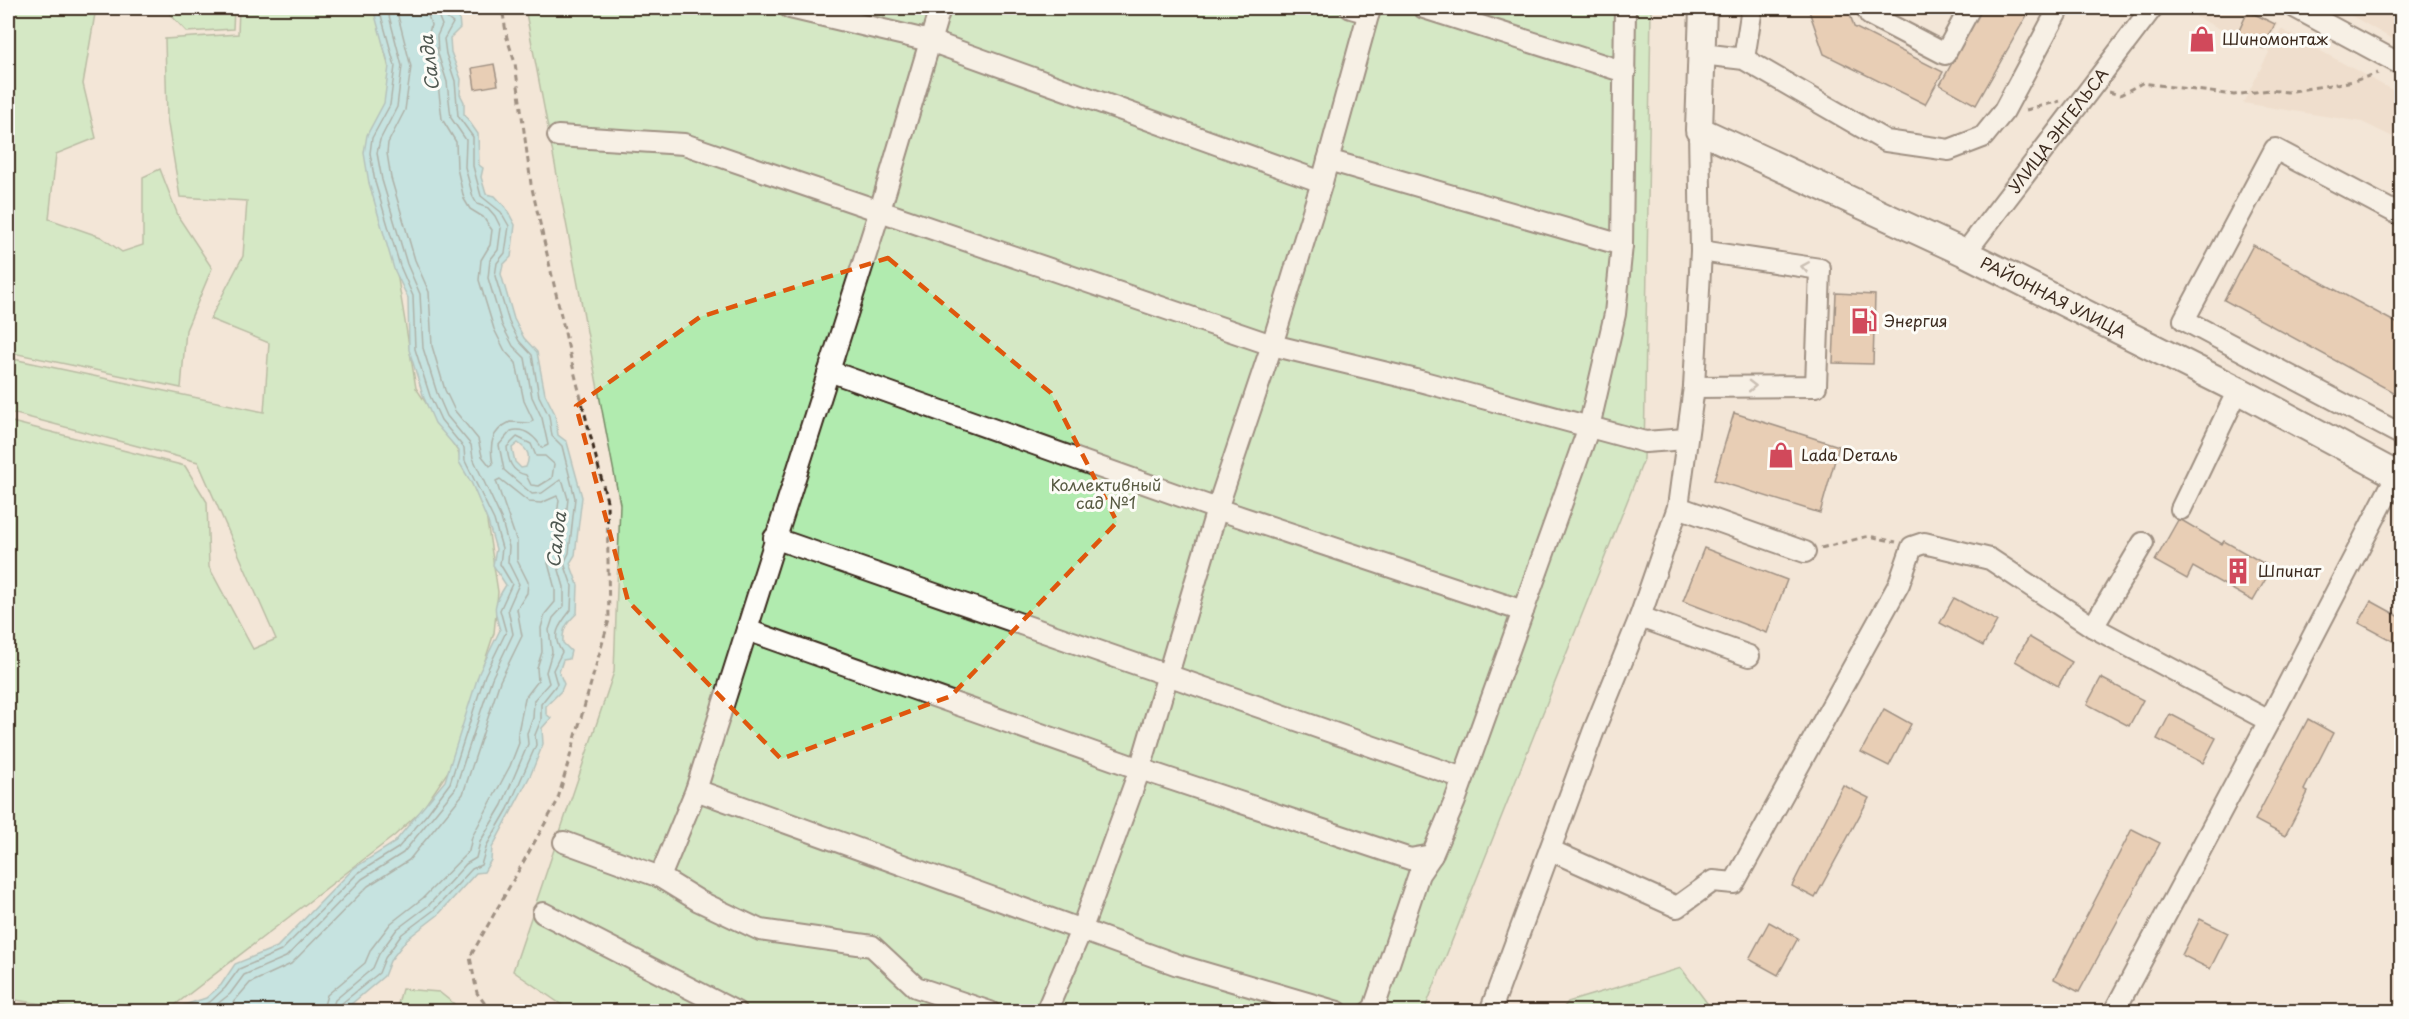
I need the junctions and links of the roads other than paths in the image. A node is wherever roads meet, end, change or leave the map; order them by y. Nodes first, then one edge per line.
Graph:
1 (790, 8) edge
2 (940, 8) edge
3 (1424, 8) edge
4 (1625, 8) edge
5 (1703, 8) edge
6 (1752, 8) edge
7 (1868, 8) edge
8 (1971, 8) edge
9 (2059, 8) edge
10 (2152, 8) edge
11 (2296, 8) edge
12 (1364, 9) edge
13 (930, 41) junction
14 (1702, 54) junction
15 (1744, 59) junction
16 (2401, 65) edge
17 (1625, 72) junction
18 (1700, 130) junction
19 (558, 136) dead end
20 (1328, 160) junction
21 (1322, 182) junction
22 (880, 210) junction
23 (2402, 216) edge
24 (1622, 246) junction
25 (1701, 251) junction
26 (1965, 254) junction
27 (1272, 345) junction
28 (829, 371) junction
29 (1694, 387) junction
30 (2238, 390) junction
31 (1589, 427) junction
32 (2402, 435) edge
33 (1686, 439) junction
34 (2400, 473) edge
35 (1678, 507) junction
36 (2181, 509) dead end
37 (1217, 510) junction
38 (774, 538) junction
39 (2143, 543) dead end
40 (1804, 552) road end
41 (1523, 611) junction
42 (1640, 617) junction
43 (2092, 627) junction
44 (747, 630) junction
45 (1749, 656) dead end
46 (1165, 676) junction
47 (2269, 721) junction
48 (1140, 769) junction
49 (1463, 778) junction
50 (696, 790) junction
51 (564, 842) dead end
52 (1550, 850) junction
53 (1432, 855) junction
54 (660, 877) junction
55 (543, 913) dead end
56 (1082, 928) junction
57 (2115, 1008) edge
58 (736, 1011) edge
59 (987, 1011) edge
60 (1047, 1011) edge
61 (1338, 1011) edge
62 (1369, 1011) edge
63 (1490, 1011) edge

1 - 13 street
2 - 13 street
3 - 17 street
4 - 17 street
5 - 14 main road
6 - 15 street
7 - 8 street
9 - 15 street
10 - 26 street, УЛИЦА ЭНГЕЛЬСА
11 - 16 street
12 - 20 street
13 - 21 street
13 - 22 street
14 - 15 street
14 - 18 main road
17 - 24 street
18 - 25 street
18 - 26 main road, РАЙОННАЯ УЛИЦА
19 - 22 street
20 - 21 street
20 - 24 street
21 - 27 street
22 - 27 street
22 - 28 street
23 - 32 street
24 - 31 street
25 - 29 street
29 -> 25 street
26 - 30 main road, РАЙОННАЯ УЛИЦА
27 - 31 street
27 - 37 street
28 - 37 street
28 - 38 street
29 - 33 street
30 - 34 main road, РАЙОННАЯ УЛИЦА
30 - 36 street
31 - 33 street
31 - 41 street
33 - 35 street
34 - 47 street
35 - 40 street
35 - 42 street
37 - 41 street
37 - 46 street
38 - 44 street
38 - 46 street
39 - 43 street
41 - 49 street
42 - 45 street
42 - 52 street
43 - 47 street
43 - 52 street
44 - 48 street
44 - 50 street
46 - 48 street
46 - 49 street
47 - 57 street
48 - 53 street
48 - 56 street
49 - 53 street
50 - 54 street
50 - 56 street
51 - 54 street
52 - 63 street
53 - 62 street
54 - 59 street
55 - 58 street
56 - 60 street
56 - 61 street

